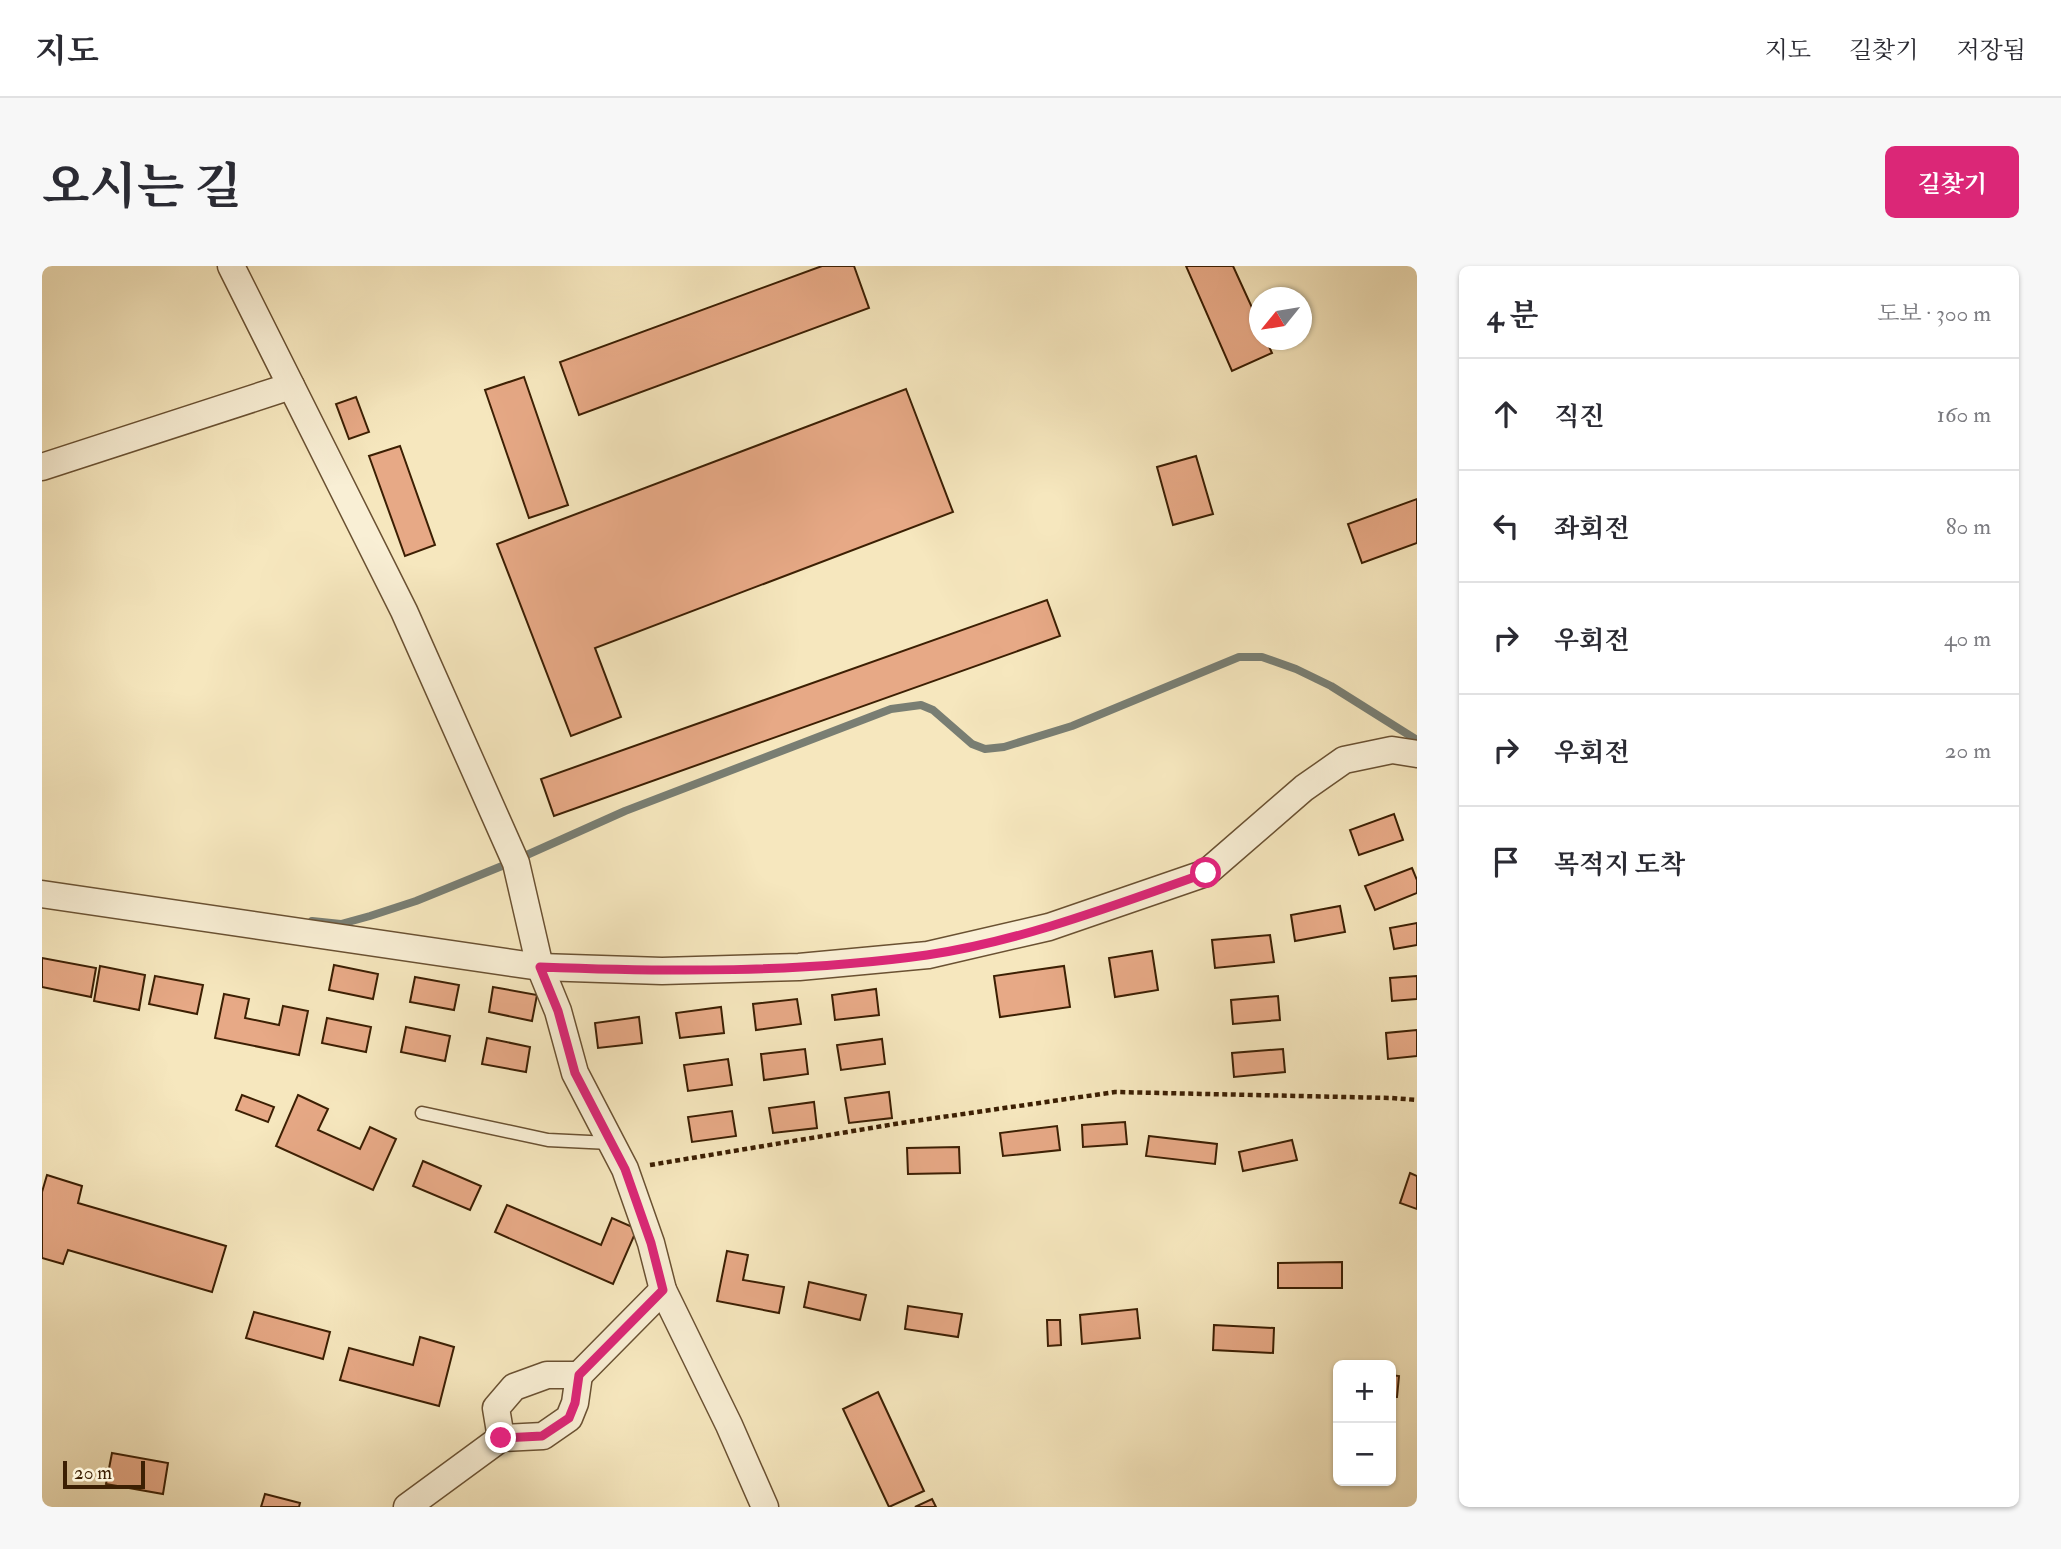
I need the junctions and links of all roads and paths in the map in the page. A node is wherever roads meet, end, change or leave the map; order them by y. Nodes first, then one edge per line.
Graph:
1 (231, 266) edge
2 (291, 386) junction
3 (42, 467) edge
4 (1417, 754) edge
5 (42, 894) edge
6 (540, 967) junction
7 (1417, 1100) edge
8 (422, 1113) dead end
9 (611, 1143) junction
10 (625, 1169) junction
11 (663, 1290) junction
12 (579, 1375) junction
13 (501, 1438) junction
14 (407, 1507) edge
15 (765, 1507) edge

1 - 2 street
2 - 3 street
2 - 6 street
4 - 6 street
5 - 6 street
6 - 9 street
7 - 10 path
8 - 9 lane
9 - 10 street
10 - 11 street
11 - 12 street
11 - 15 street
12 - 13 street
12 - 13 street
13 - 14 street

